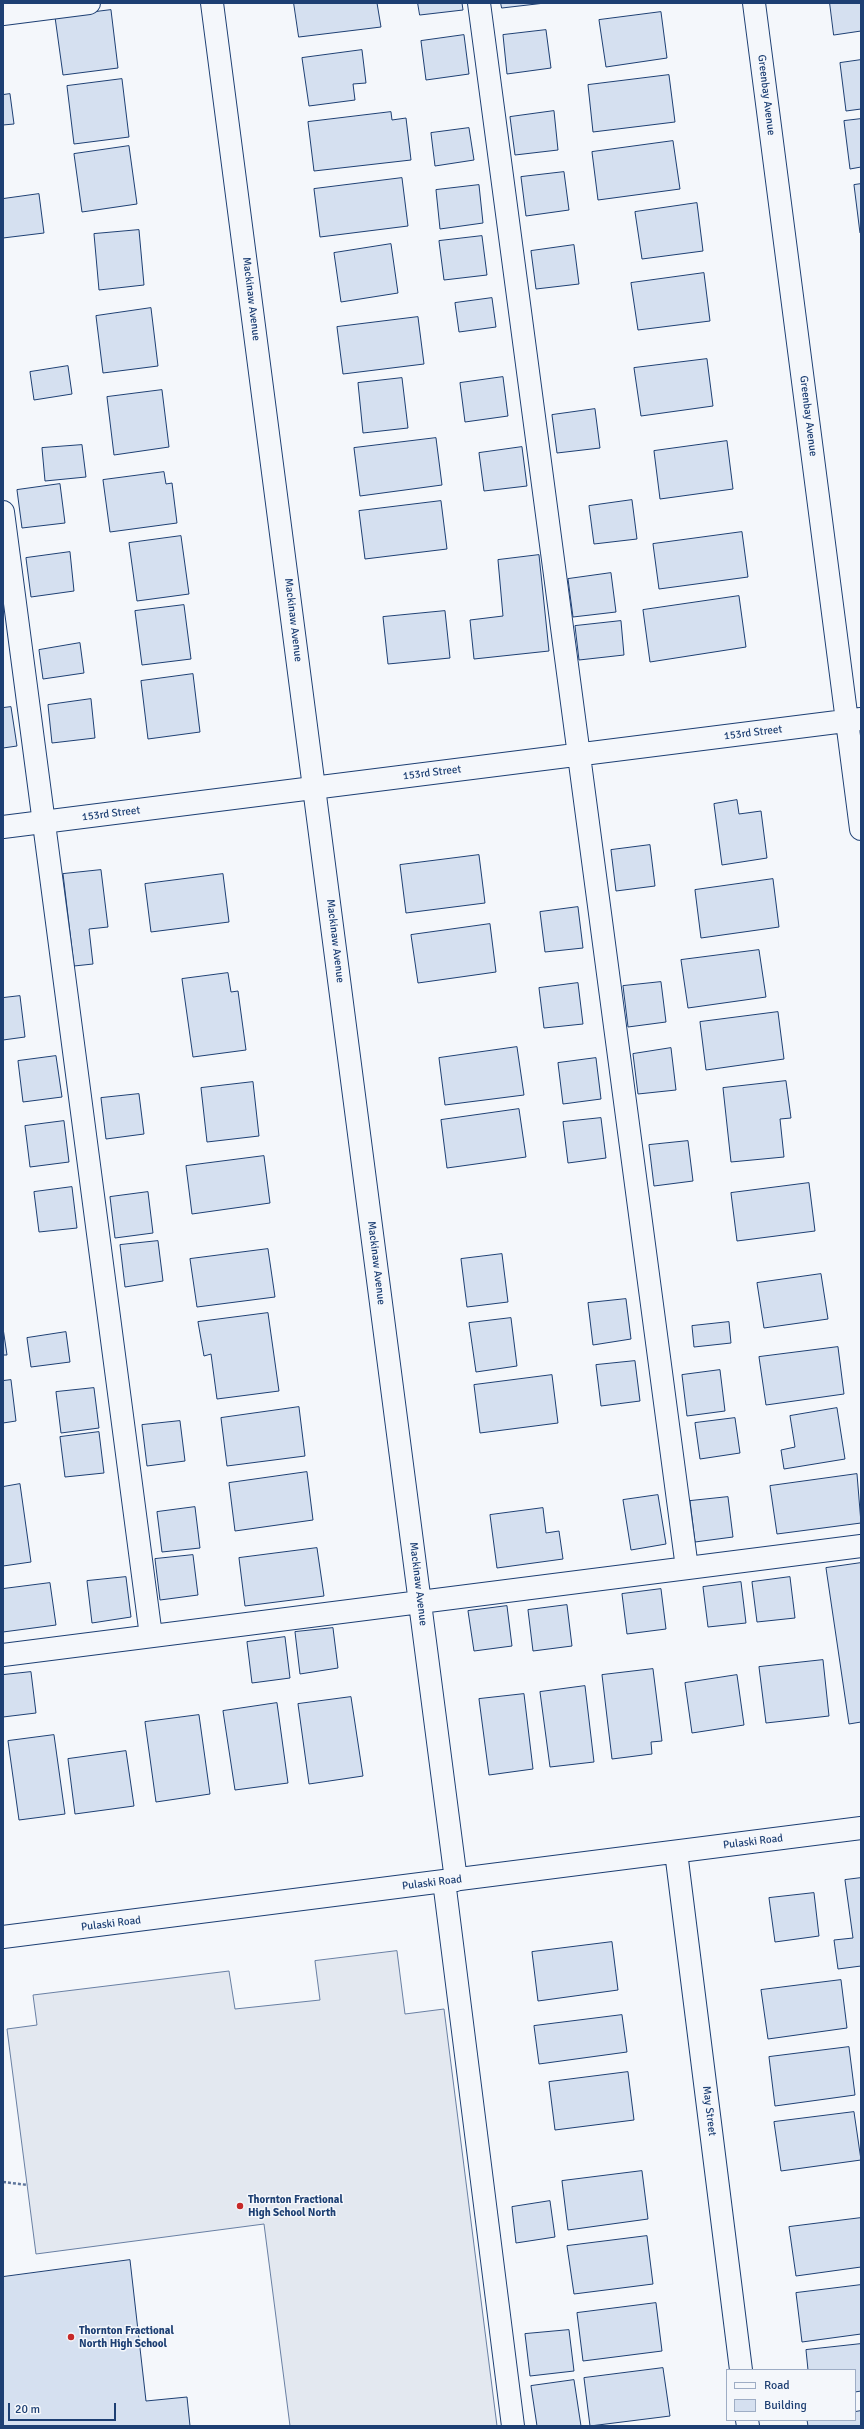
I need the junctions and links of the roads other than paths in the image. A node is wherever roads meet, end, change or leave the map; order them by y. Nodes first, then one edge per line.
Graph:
1 (89, 3) edge
2 (212, 3) edge
3 (479, 3) edge
4 (754, 3) edge
5 (3, 14) edge
6 (3, 512) edge
7 (854, 720) edge
8 (578, 755) junction
9 (315, 788) junction
10 (43, 822) junction
11 (3, 827) edge
12 (861, 829) edge
13 (861, 1546) edge
14 (687, 1568) junction
15 (420, 1602) junction
16 (151, 1636) junction
17 (3, 1655) edge
18 (861, 1828) edge
19 (676, 1852) junction
20 (450, 1880) junction
21 (3, 1937) edge
22 (741, 2369) edge
23 (513, 2426) edge

1 - 5 street
2 - 9 street, Mackinaw Avenue
3 - 8 street
4 - 7 street, Greenbay Avenue
6 - 10 street
7 - 8 street, 153rd Street
7 - 12 street, Greenbay Avenue
8 - 9 street, 153rd Street
8 - 14 street
9 - 10 street, 153rd Street
9 - 15 street, Mackinaw Avenue
10 - 11 street, 153rd Street
10 - 16 street
13 - 14 street
14 - 15 street
15 - 16 street
15 - 20 street, Mackinaw Avenue
16 - 17 street
18 - 19 street, Pulaski Road
19 - 20 street, Pulaski Road
19 - 22 street, May Street
20 - 21 street, Pulaski Road
20 - 23 street, Mackinaw Avenue

